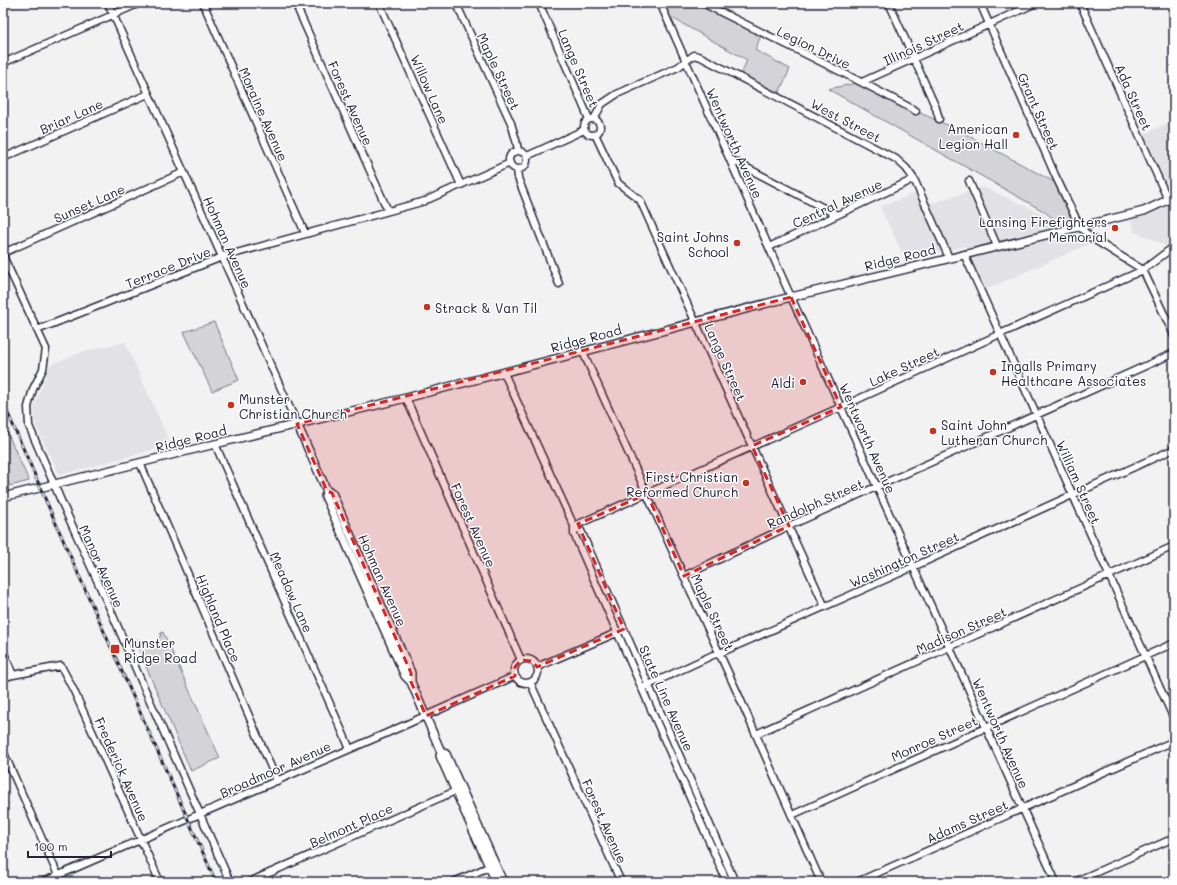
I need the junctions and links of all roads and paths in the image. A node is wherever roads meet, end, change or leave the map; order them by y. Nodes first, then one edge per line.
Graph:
1 (108, 3) edge
2 (140, 3) edge
3 (203, 3) edge
4 (295, 3) edge
5 (379, 3) edge
6 (456, 3) edge
7 (539, 3) edge
8 (660, 3) edge
9 (703, 3) edge
10 (889, 3) edge
11 (980, 3) edge
12 (1036, 3) edge
13 (1080, 3) edge
14 (113, 15) junction
15 (989, 24) junction
16 (914, 59) junction
17 (686, 61) junction
18 (3, 64) edge
19 (862, 82) junction
20 (148, 94) junction
21 (916, 110) dead end
22 (592, 119) junction
23 (939, 119) dead end
24 (584, 130) junction
25 (595, 134) junction
26 (518, 150) junction
27 (527, 156) junction
28 (3, 158) edge
29 (730, 159) junction
30 (510, 163) junction
31 (517, 169) junction
32 (184, 172) junction
33 (914, 179) junction
34 (969, 181) dead end
35 (461, 185) junction
36 (1171, 198) edge
37 (388, 212) junction
38 (837, 215) junction
39 (1080, 227) junction
40 (305, 233) junction
41 (997, 246) junction
42 (769, 247) junction
43 (1172, 248) dead end
44 (3, 254) edge
45 (964, 254) junction
46 (222, 257) junction
47 (949, 258) junction
48 (1143, 270) junction
49 (559, 284) dead end
50 (791, 297) junction
51 (696, 322) junction
52 (37, 330) junction
53 (1000, 334) junction
54 (1174, 335) edge
55 (583, 352) junction
56 (1174, 353) edge
57 (504, 373) junction
58 (406, 398) junction
59 (841, 406) junction
60 (1037, 415) junction
61 (297, 424) junction
62 (215, 444) junction
63 (752, 446) junction
64 (1174, 449) edge
65 (140, 463) junction
66 (54, 484) junction
67 (878, 486) junction
68 (647, 494) junction
69 (1073, 494) junction
70 (3, 497) edge
71 (574, 526) junction
72 (788, 526) junction
73 (1174, 546) edge
74 (914, 567) junction
75 (1109, 575) junction
76 (684, 576) junction
77 (825, 607) junction
78 (624, 629) junction
79 (617, 632) junction
80 (1174, 643) edge
81 (950, 647) junction
82 (3, 651) edge
83 (720, 653) junction
84 (1146, 656) junction
85 (521, 660) junction
86 (537, 667) junction
87 (13, 675) junction
88 (515, 676) junction
89 (3, 678) edge
90 (530, 682) junction
91 (649, 685) junction
92 (642, 688) junction
93 (426, 716) junction
94 (1174, 719) edge
95 (986, 727) junction
96 (756, 734) junction
97 (1174, 741) edge
98 (350, 749) junction
99 (3, 750) edge
100 (277, 781) junction
101 (459, 790) junction
102 (698, 796) junction
103 (691, 800) junction
104 (1023, 808) junction
105 (199, 814) junction
106 (792, 815) junction
107 (1174, 838) edge
108 (142, 840) junction
109 (492, 865) junction
110 (58, 875) junction
111 (43, 882) edge
112 (61, 882) edge
113 (160, 882) edge
114 (230, 882) edge
115 (249, 882) edge
116 (454, 882) edge
117 (496, 882) edge
118 (503, 882) edge
119 (621, 882) edge
120 (727, 882) edge
121 (735, 882) edge
122 (820, 882) edge
123 (857, 882) edge
124 (1056, 882) edge
125 (1074, 882) edge

1 - 14 street, Hohman Avenue
2 - 14 street
3 - 40 street, Moraine Avenue
4 - 37 street, Forest Avenue
5 - 35 street, Willow Lane
6 - 26 street, Maple Street
7 - 22 street, Lange Street
8 - 17 street, Wentworth Avenue
9 - 19 street, Legion Drive
10 - 16 street
11 - 15 street, Grant Street
12 - 15 street, Illinois Street
13 - 36 street, Ada Street
14 - 18 street
14 - 20 street, Hohman Avenue
15 - 16 street, Illinois Street
15 - 39 street, Grant Street
16 - 19 street, Illinois Street
16 - 23 street
17 - 22 street
17 - 29 street, Wentworth Avenue
17 - 33 street, West Street
19 - 21 street, Legion Drive
20 - 28 street, Briar Lane
20 - 32 street, Hohman Avenue
22 - 24 street
22 - 25 street
24 - 25 street
24 - 27 street
25 - 51 street, Lange Street
26 - 27 street
26 - 30 street
27 - 31 street
29 - 38 street
29 - 42 street, Wentworth Avenue
30 - 31 street
30 - 35 street, Terrace Drive
31 - 49 street
32 - 44 street, Sunset Lane
32 - 46 street, Hohman Avenue
33 - 38 street, Central Avenue
33 - 47 street, West Street
34 - 41 street
35 - 37 street, Terrace Drive
36 - 39 main road, Ridge Road
37 - 40 street, Terrace Drive
38 - 42 street, Central Avenue
39 - 41 main road, Ridge Road
39 - 48 street
40 - 46 street, Terrace Drive
41 - 45 main road, Ridge Road
42 - 50 street, Wentworth Avenue
43 - 48 street, Lake Street
44 - 52 street, Manor Avenue
45 - 47 main road, Ridge Road
45 - 53 street, William Street
46 - 52 street, Terrace Drive
46 - 61 street, Hohman Avenue
47 - 50 main road, Ridge Road
48 - 53 street, Lake Street
48 - 54 street
50 - 51 main road, Ridge Road
50 - 59 street, Wentworth Avenue
51 - 55 main road, Ridge Road
51 - 63 street, Lange Street
52 - 66 street, Manor Avenue
53 - 59 street, Lake Street
53 - 60 street, William Street
55 - 57 main road, Ridge Road
55 - 68 street, Maple Street
56 - 60 street, Randolph Street
57 - 58 main road, Ridge Road
57 - 71 street, State Line Avenue
58 - 61 main road, Ridge Road
58 - 85 street, Forest Avenue
59 - 63 street, Lake Street
59 - 67 street, Wentworth Avenue
60 - 67 street, Randolph Street
60 - 69 street, William Street
61 - 62 main road, Ridge Road
61 - 93 main road, Hohman Avenue
62 - 65 main road, Ridge Road
62 - 98 street, Meadow Lane
63 - 68 street, Lake Street
63 - 72 street, Lange Street
64 - 69 street, Washington Street
65 - 66 main road, Ridge Road
65 - 100 street, Highland Place
66 - 70 main road, Ridge Road
66 - 105 street, Manor Avenue
67 - 72 street, Randolph Street
67 - 74 street, Wentworth Avenue
68 - 71 street, Lake Street
68 - 76 street, Maple Street
69 - 74 street, Washington Street
69 - 75 street, William Street
71 - 78 street, State Line Avenue
71 - 79 street, State Line Avenue
72 - 76 street, Randolph Street
72 - 77 street, Lange Street
73 - 75 street, Madison Street
74 - 77 street, Washington Street
74 - 81 street, Wentworth Avenue
75 - 81 street, Madison Street
75 - 84 street, William Street
76 - 83 street, Maple Street
77 - 83 street, Washington Street
78 - 79 street
78 - 91 street, State Line Avenue
79 - 86 street
79 - 92 street, State Line Avenue
80 - 84 street, Monroe Street
81 - 95 street, Wentworth Avenue
81 - 96 street, Madison Street
82 - 87 street
83 - 91 street, Washington Street
83 - 96 street, Maple Street
84 - 94 street, William Street
84 - 95 street, Monroe Street
85 - 86 street
85 - 88 street
86 - 90 street
87 - 89 street
87 - 108 street, Frederick Avenue
88 - 90 street
88 - 93 street, Broadmoor Avenue
90 - 119 street, Forest Avenue
91 - 92 street, Washington Street
91 - 102 street, State Line Avenue
92 - 103 street, State Line Avenue
93 - 98 street, Broadmoor Avenue
93 - 101 main road, Hohman Avenue
95 - 104 street, Wentworth Avenue
95 - 106 street, Monroe Street
96 - 106 street, Maple Street
97 - 104 street, Adams Street
98 - 100 street, Broadmoor Avenue
99 - 110 street
100 - 105 street, Broadmoor Avenue
101 - 109 main road, Hohman Avenue
101 - 115 street, Belmont Place
102 - 103 street
102 - 121 street, State Line Avenue
103 - 120 street, State Line Avenue
104 - 123 street, Adams Street
104 - 124 street, Wentworth Avenue
105 - 108 street, Broadmoor Avenue
105 - 114 street, Manor Avenue
106 - 122 street, Maple Street
107 - 125 street
108 - 110 street, Broadmoor Avenue
108 - 113 street, Frederick Avenue
109 - 116 street
109 - 117 main road, Hohman Avenue
109 - 118 main road, Hohman Avenue
110 - 111 street, Broadmoor Avenue
110 - 112 street

